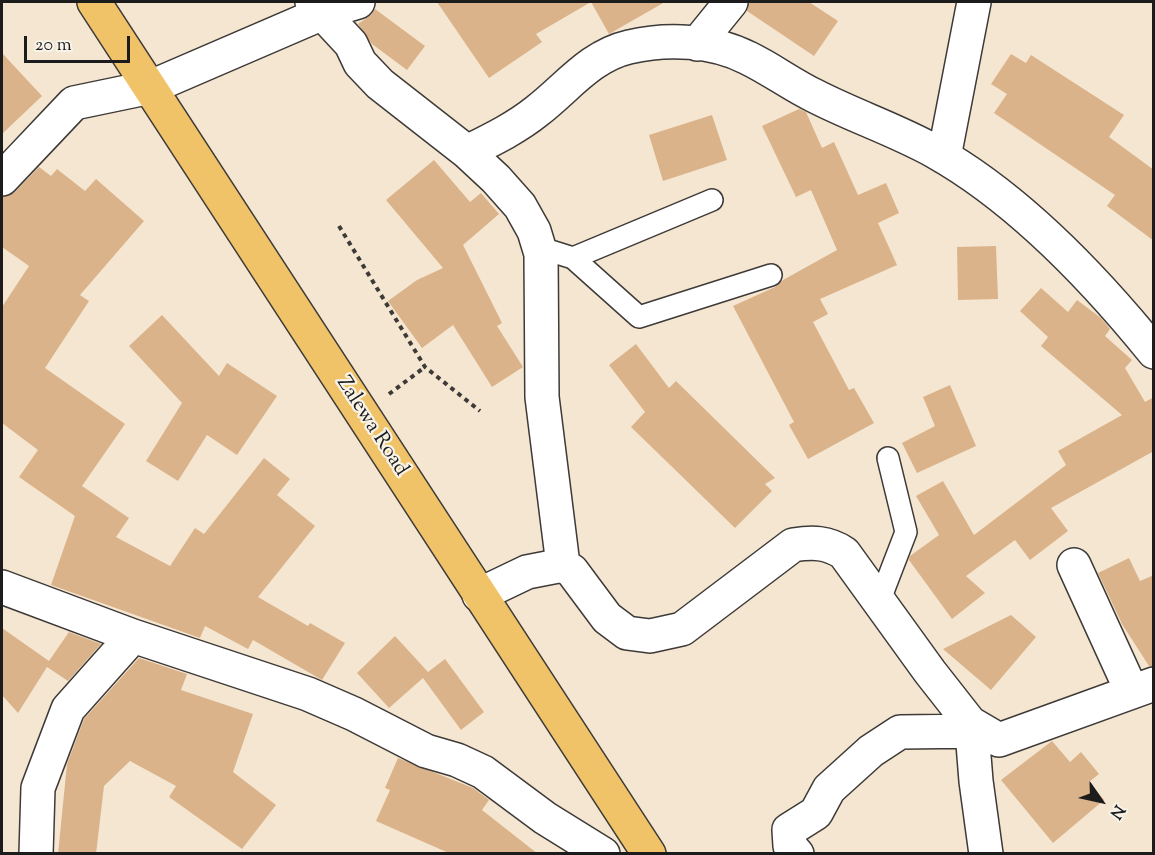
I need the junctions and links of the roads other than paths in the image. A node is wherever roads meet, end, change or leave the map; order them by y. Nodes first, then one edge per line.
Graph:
1 (94, 2) edge
2 (358, 2) edge
3 (731, 2) edge
4 (974, 2) edge
5 (318, 7) edge
6 (697, 44) junction
7 (151, 87) junction
8 (467, 153) junction
9 (944, 157) junction
10 (2, 180) edge
11 (712, 200) dead end
12 (538, 247) junction
13 (573, 258) junction
14 (771, 275) dead end
15 (1154, 352) edge
16 (888, 458) dead end
17 (563, 565) junction
18 (1074, 565) dead end
19 (2, 587) edge
20 (479, 595) junction
21 (879, 602) junction
22 (133, 636) junction
23 (1143, 688) edge
24 (977, 731) junction
25 (787, 851) edge
26 (36, 854) edge
27 (603, 854) edge
28 (649, 854) edge
29 (986, 854) edge

1 - 7 highway, Zalewa Road
2 - 5 street
3 - 6 street
4 - 9 street
5 - 7 street
5 - 8 street
6 - 8 street
6 - 9 street
7 - 10 street
7 - 20 highway, Zalewa Road
8 - 12 street
9 - 15 street
11 - 13 lane
12 - 13 lane
12 - 17 street
13 - 14 lane
16 - 21 lane
17 - 20 street
17 - 21 street
18 - 23 street
19 - 22 street
20 - 28 highway, Zalewa Road
21 - 24 street
22 - 26 street
22 - 27 street
23 - 24 street
24 - 25 street
24 - 29 street

